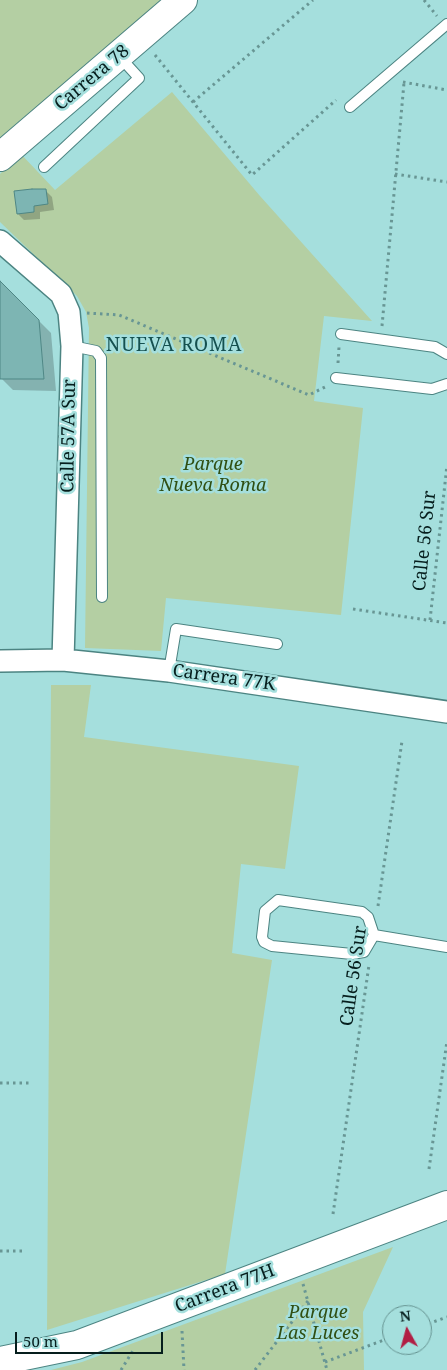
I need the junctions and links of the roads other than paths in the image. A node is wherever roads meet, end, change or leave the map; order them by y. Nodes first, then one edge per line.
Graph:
1 (183, 0) edge
2 (447, 24) edge
3 (119, 56) junction
4 (350, 107) dead end
5 (0, 157) edge
6 (44, 167) dead end
7 (0, 241) edge
8 (341, 334) road end
9 (72, 346) junction
10 (447, 354) edge
11 (336, 378) road end
12 (447, 384) edge
13 (102, 597) dead end
14 (278, 644) dead end
15 (63, 660) junction
16 (0, 662) edge
17 (169, 671) junction
18 (447, 712) edge
19 (374, 935) junction
20 (447, 947) edge
21 (447, 1205) edge
22 (0, 1361) edge

1 - 3 street, Carrera 78
2 - 4 lane
3 - 5 street, Carrera 78
3 - 6 lane
7 - 9 street, Calle 57A Sur
8 - 10 lane
9 - 13 lane
9 - 15 street, Calle 57A Sur
11 - 12 lane
14 - 17 lane
15 - 16 street, Carrera 77K
15 - 17 street, Carrera 77K
17 - 18 street, Carrera 77K
19 - 19 lane
19 - 20 lane
21 - 22 street, Carrera 77H

